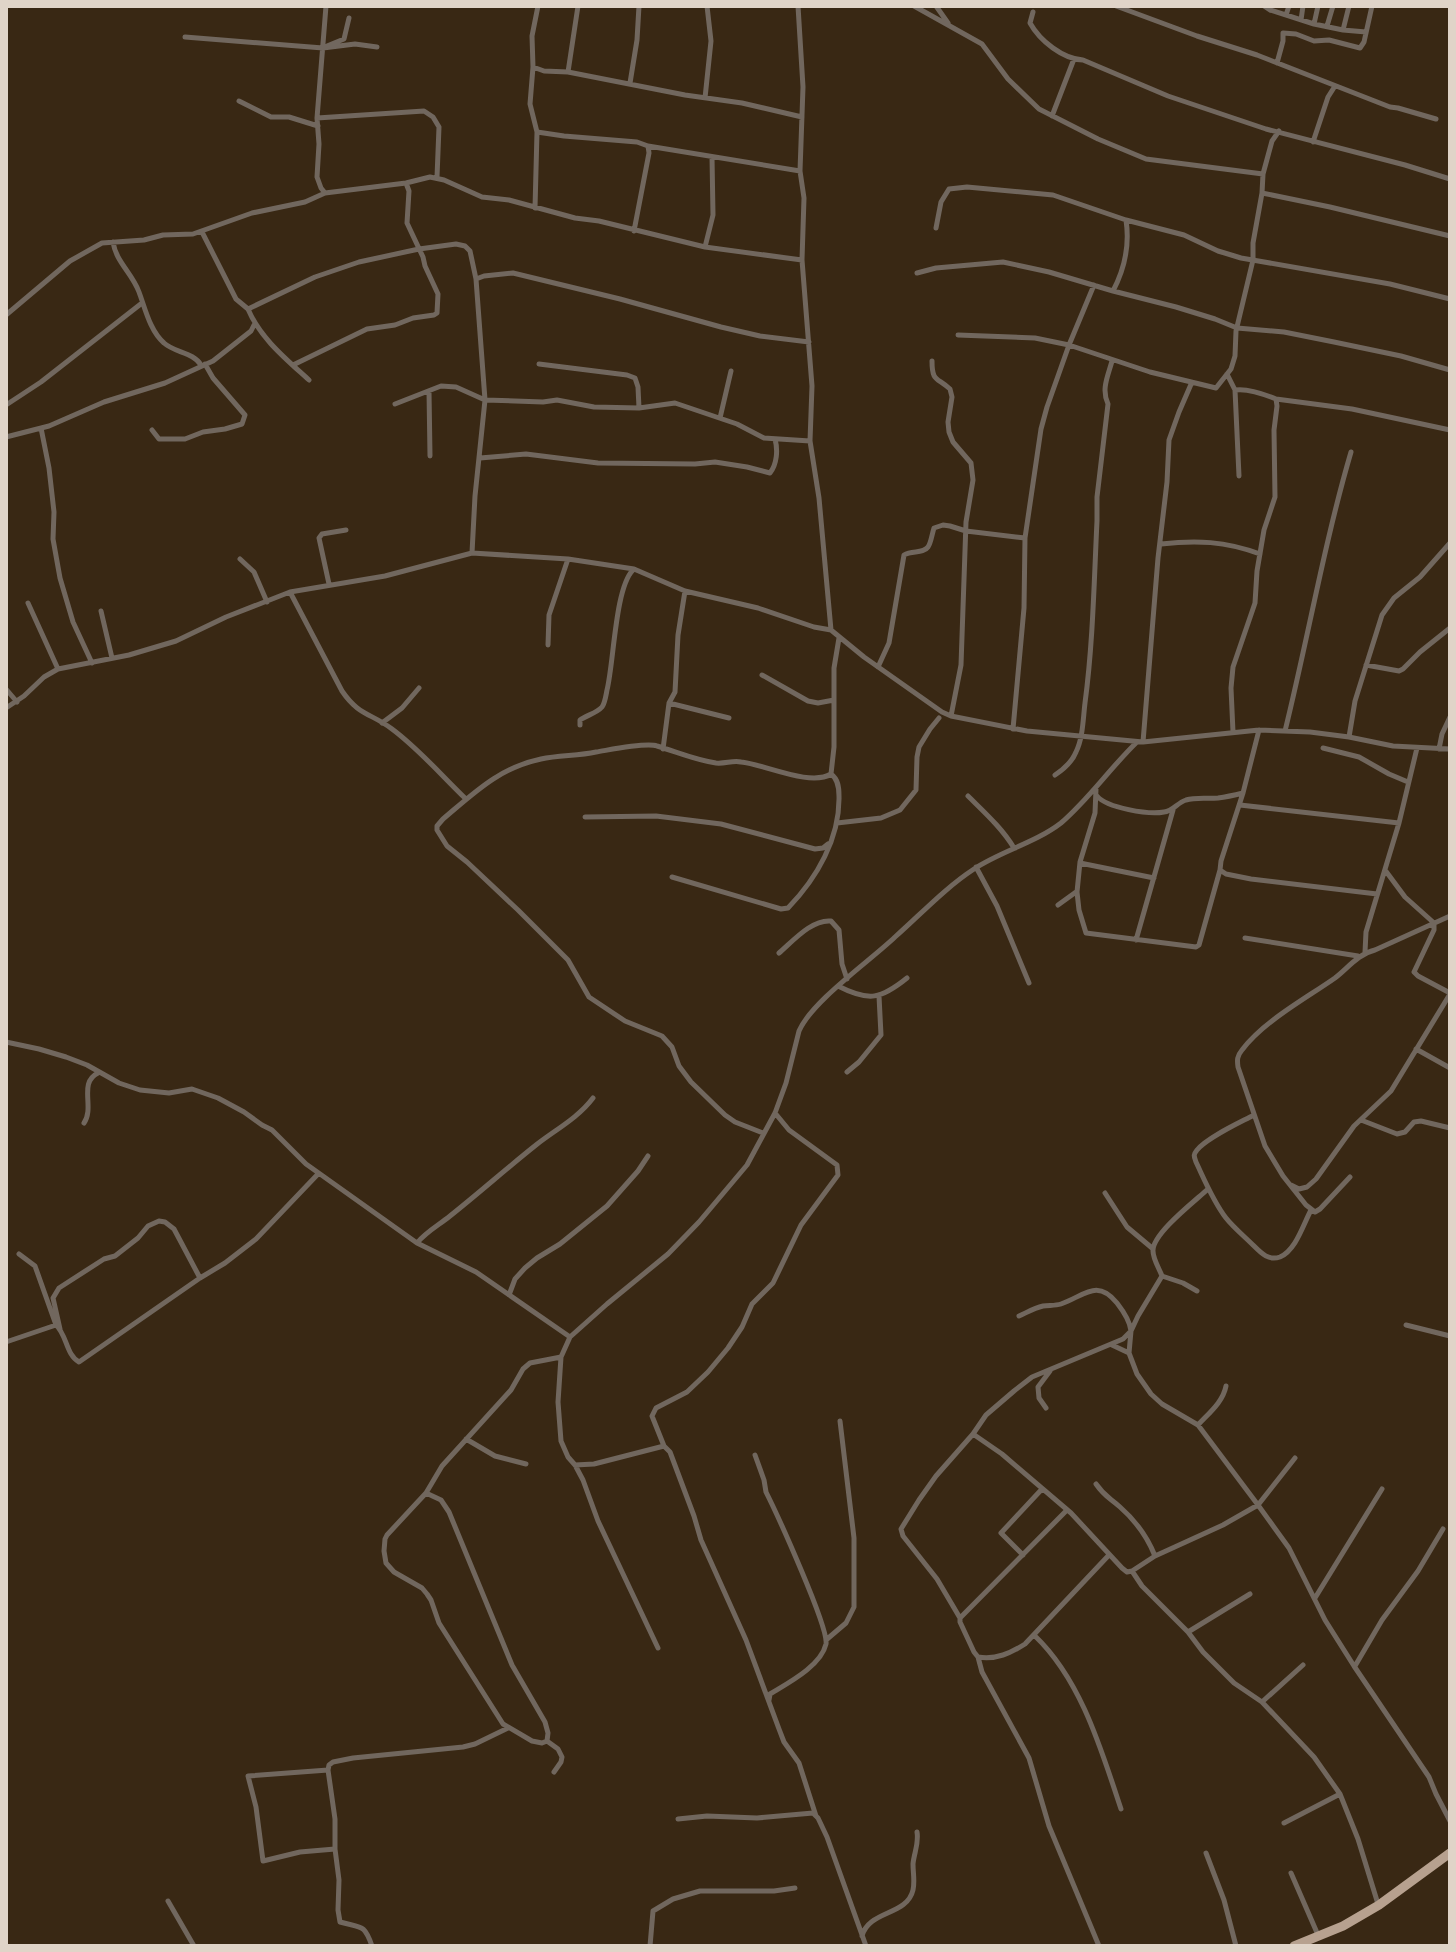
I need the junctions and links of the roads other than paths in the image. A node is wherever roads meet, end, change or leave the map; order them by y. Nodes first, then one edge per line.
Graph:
1 (326, 6) edge
2 (538, 6) edge
3 (578, 6) edge
4 (639, 6) edge
5 (707, 6) edge
6 (798, 6) edge
7 (914, 6) edge
8 (936, 6) edge
9 (1116, 6) edge
10 (1264, 6) edge
11 (1289, 6) edge
12 (1303, 6) edge
13 (1318, 6) edge
14 (1333, 6) edge
15 (1349, 6) edge
16 (1372, 6) edge
17 (1271, 8) edge
18 (1033, 12) dead end
19 (1286, 15) junction
20 (349, 18) dead end
21 (1301, 20) junction
22 (1314, 24) junction
23 (952, 26) junction
24 (1327, 26) junction
25 (1343, 30) junction
26 (1366, 32) junction
27 (185, 37) dead end
28 (377, 47) dead end
29 (323, 48) junction
30 (1074, 59) junction
31 (1277, 63) junction
32 (533, 67) junction
33 (568, 72) junction
34 (630, 83) junction
35 (1335, 86) junction
36 (705, 98) junction
37 (239, 101) dead end
38 (1052, 116) junction
39 (802, 117) junction
40 (317, 118) junction
41 (1436, 119) dead end
42 (318, 126) junction
43 (1279, 131) junction
44 (537, 132) junction
45 (1313, 142) junction
46 (648, 146) junction
47 (712, 157) junction
48 (800, 171) junction
49 (1263, 174) junction
50 (437, 177) junction
51 (1450, 179) edge
52 (406, 183) junction
53 (325, 193) junction
54 (1262, 193) junction
55 (535, 208) junction
56 (1126, 220) junction
57 (936, 228) dead end
58 (634, 231) junction
59 (202, 232) junction
60 (1450, 236) edge
61 (113, 242) junction
62 (705, 247) junction
63 (419, 249) junction
64 (802, 260) junction
65 (1253, 260) junction
66 (917, 273) dead end
67 (476, 279) junction
68 (1094, 285) junction
69 (1113, 291) junction
70 (1450, 299) edge
71 (142, 303) junction
72 (248, 309) junction
73 (6, 315) edge
74 (254, 325) junction
75 (1237, 328) junction
76 (958, 335) dead end
77 (809, 342) junction
78 (1069, 345) junction
79 (1112, 360) junction
80 (932, 361) dead end
81 (539, 364) dead end
82 (203, 365) junction
83 (293, 365) junction
84 (1450, 370) edge
85 (731, 371) dead end
86 (1227, 374) junction
87 (309, 380) dead end
88 (1192, 382) junction
89 (1235, 390) junction
90 (429, 391) junction
91 (1276, 399) junction
92 (485, 400) junction
93 (395, 404) dead end
94 (6, 405) edge
95 (639, 408) junction
96 (720, 418) junction
97 (41, 428) junction
98 (152, 430) dead end
99 (1450, 430) edge
100 (6, 437) edge
101 (775, 439) junction
102 (810, 441) junction
103 (1351, 452) dead end
104 (430, 456) dead end
105 (480, 458) junction
106 (1239, 476) dead end
107 (346, 530) dead end
108 (966, 531) junction
109 (1025, 538) junction
110 (1450, 543) edge
111 (1160, 545) junction
112 (472, 553) junction
113 (1260, 554) junction
114 (240, 559) dead end
115 (568, 559) junction
116 (634, 569) junction
117 (329, 584) junction
118 (685, 591) junction
119 (290, 592) junction
120 (267, 602) junction
121 (28, 603) dead end
122 (101, 611) dead end
123 (1450, 628) edge
124 (831, 630) junction
125 (839, 637) junction
126 (548, 645) dead end
127 (112, 658) junction
128 (92, 663) junction
129 (1366, 665) junction
130 (878, 667) junction
131 (58, 669) junction
132 (762, 675) dead end
133 (419, 688) dead end
134 (6, 689) edge
135 (834, 700) junction
136 (17, 702) junction
137 (669, 703) junction
138 (6, 708) edge
139 (951, 716) junction
140 (1450, 717) edge
141 (729, 718) dead end
142 (939, 718) dead end
143 (382, 723) junction
144 (580, 725) dead end
145 (1013, 729) junction
146 (1259, 730) junction
147 (1285, 731) junction
148 (1233, 732) junction
149 (1081, 736) junction
150 (1349, 737) junction
151 (1140, 742) junction
152 (1323, 748) dead end
153 (1417, 748) junction
154 (663, 749) junction
155 (1439, 749) junction
156 (1450, 749) edge
157 (831, 774) junction
158 (1055, 775) dead end
159 (1408, 782) junction
160 (1096, 788) junction
161 (1243, 793) junction
162 (968, 796) dead end
163 (466, 799) junction
164 (1240, 805) junction
165 (1173, 809) junction
166 (585, 817) dead end
167 (837, 823) junction
168 (1399, 823) junction
169 (829, 843) junction
170 (1014, 848) junction
171 (1080, 862) junction
172 (976, 867) junction
173 (1220, 870) junction
174 (1384, 870) junction
175 (672, 877) dead end
176 (1154, 878) junction
177 (1077, 892) junction
178 (1377, 894) junction
179 (1058, 905) dead end
180 (1450, 916) edge
181 (1434, 923) junction
182 (1245, 938) dead end
183 (1136, 940) junction
184 (779, 953) dead end
185 (1362, 954) junction
186 (907, 978) dead end
187 (847, 979) junction
188 (1029, 983) dead end
189 (838, 986) junction
190 (1450, 994) edge
191 (879, 996) junction
192 (6, 1042) edge
193 (1416, 1049) junction
194 (1450, 1068) edge
195 (847, 1072) dead end
196 (99, 1073) junction
197 (593, 1098) dead end
198 (775, 1113) junction
199 (1254, 1115) junction
200 (1361, 1119) junction
201 (84, 1123) dead end
202 (1450, 1128) edge
203 (763, 1133) junction
204 (648, 1156) dead end
205 (318, 1174) junction
206 (1350, 1177) dead end
207 (1291, 1184) junction
208 (1209, 1189) junction
209 (1105, 1193) dead end
210 (1311, 1210) junction
211 (417, 1243) junction
212 (1152, 1248) junction
213 (19, 1254) dead end
214 (1162, 1276) junction
215 (200, 1278) junction
216 (1197, 1291) dead end
217 (509, 1295) junction
218 (1019, 1316) dead end
219 (1406, 1325) dead end
220 (58, 1327) junction
221 (1131, 1331) junction
222 (1450, 1336) edge
223 (570, 1337) junction
224 (6, 1342) edge
225 (1111, 1344) junction
226 (1129, 1353) junction
227 (561, 1357) junction
228 (1053, 1367) junction
229 (1226, 1386) dead end
230 (1046, 1408) dead end
231 (840, 1421) dead end
232 (1198, 1425) junction
233 (973, 1434) junction
234 (466, 1439) junction
235 (664, 1446) junction
236 (755, 1455) dead end
237 (1295, 1458) dead end
238 (526, 1464) dead end
239 (575, 1465) junction
240 (1096, 1484) dead end
241 (1042, 1489) junction
242 (1382, 1489) dead end
243 (426, 1493) junction
244 (1258, 1505) junction
245 (1067, 1510) junction
246 (1443, 1529) dead end
247 (1023, 1555) junction
248 (1109, 1555) junction
249 (1155, 1556) junction
250 (1132, 1571) junction
251 (1250, 1594) dead end
252 (1314, 1599) junction
253 (960, 1618) junction
254 (1188, 1632) junction
255 (1035, 1636) junction
256 (826, 1640) junction
257 (658, 1648) dead end
258 (978, 1657) junction
259 (1303, 1665) dead end
260 (1354, 1666) junction
261 (768, 1701) junction
262 (1262, 1702) junction
263 (509, 1728) junction
264 (547, 1741) junction
265 (328, 1770) junction
266 (554, 1772) dead end
267 (1340, 1794) junction
268 (1121, 1809) dead end
269 (816, 1816) junction
270 (678, 1819) dead end
271 (1450, 1821) edge
272 (1284, 1823) dead end
273 (917, 1832) dead end
274 (335, 1849) junction
275 (1206, 1853) dead end
276 (1449, 1855) edge
277 (1291, 1873) dead end
278 (795, 1888) dead end
279 (168, 1901) dead end
280 (1379, 1905) junction
281 (862, 1936) junction
282 (1318, 1936) junction
283 (194, 1946) edge
284 (372, 1946) edge
285 (650, 1946) edge
286 (866, 1946) edge
287 (1099, 1946) edge
288 (1236, 1946) edge
289 (1294, 1946) edge

1 - 29 street
2 - 32 street
3 - 33 street
4 - 34 street
5 - 36 street
6 - 39 street
7 - 23 street
8 - 23 street
9 - 31 street
10 - 17 street
11 - 19 street
12 - 21 street
13 - 22 street
14 - 24 street
15 - 25 street
16 - 26 street
17 - 19 street
18 - 30 street
19 - 21 street
20 - 29 street
21 - 22 street
22 - 24 street
23 - 38 street
24 - 25 street
25 - 26 street
26 - 31 street
27 - 29 street
28 - 29 street
29 - 40 street
30 - 38 street
30 - 43 street
31 - 35 street
32 - 33 street
32 - 44 street
33 - 34 street
34 - 36 street
35 - 41 street
35 - 45 street
36 - 39 street
37 - 42 street
38 - 49 street
39 - 48 street
40 - 42 street
40 - 50 street
42 - 53 street
43 - 45 street
43 - 49 street
44 - 46 street
44 - 55 street
45 - 51 street
46 - 47 street
46 - 58 street
47 - 48 street
47 - 62 street
48 - 64 street
49 - 54 street
50 - 52 street
50 - 55 street
52 - 53 street
52 - 63 street
53 - 59 street
54 - 60 street
54 - 65 street
55 - 58 street
56 - 57 street
56 - 65 street
56 - 69 street
58 - 62 street
59 - 61 street
59 - 72 street
61 - 71 street
61 - 73 street
62 - 64 street
63 - 67 street
63 - 72 street
63 - 83 street
64 - 77 street
65 - 70 street
65 - 75 street
66 - 68 street
67 - 77 street
67 - 92 street
68 - 69 street
68 - 78 street
69 - 75 street
71 - 82 street
71 - 94 street
72 - 74 street
74 - 82 street
74 - 83 street
75 - 84 street
75 - 86 street
76 - 78 street
77 - 102 street
78 - 79 street
78 - 109 street
79 - 88 street
79 - 149 street
80 - 108 street
81 - 95 street
82 - 97 street
82 - 98 street
83 - 87 street
85 - 96 street
86 - 88 street
86 - 89 street
88 - 111 street
89 - 91 street
89 - 106 street
90 - 92 street
90 - 93 street
90 - 104 street
91 - 99 street
91 - 113 street
92 - 95 street
92 - 105 street
95 - 96 street
96 - 101 street
97 - 100 street
97 - 128 street
101 - 102 street
101 - 105 street
102 - 124 street
103 - 147 street
105 - 112 street
107 - 117 street
108 - 109 street
108 - 130 street
108 - 139 street
109 - 145 street
110 - 129 street
111 - 113 street
111 - 151 street
112 - 115 street
112 - 117 street
113 - 148 street
114 - 120 street
115 - 116 street
115 - 126 street
116 - 118 street
116 - 144 street
117 - 119 street
118 - 124 street
118 - 137 street
119 - 120 street
119 - 143 street
120 - 127 street
121 - 131 street
122 - 127 street
123 - 129 street
124 - 125 street
125 - 130 street
125 - 135 street
127 - 128 street
128 - 131 street
129 - 150 street
130 - 139 street
131 - 136 street
132 - 135 street
133 - 143 street
134 - 136 street
135 - 157 street
136 - 138 street
137 - 141 street
137 - 154 street
139 - 145 street
140 - 155 street
142 - 167 street
143 - 163 street
145 - 149 street
146 - 147 street
146 - 148 street
146 - 161 street
147 - 150 street
148 - 151 street
149 - 151 street
149 - 158 street
150 - 153 street
151 - 160 street
152 - 159 street
153 - 155 street
153 - 159 street
154 - 157 street
154 - 163 street
155 - 156 street
157 - 167 street
159 - 168 street
160 - 165 street
160 - 170 street
160 - 171 street
161 - 164 street
161 - 165 street
162 - 170 street
163 - 203 street
164 - 168 street
164 - 173 street
165 - 176 street
166 - 169 street
167 - 169 street
168 - 174 street
169 - 175 street
170 - 172 street
171 - 176 street
171 - 177 street
172 - 187 street
172 - 188 street
173 - 178 street
173 - 183 street
174 - 178 street
174 - 181 street
176 - 183 street
177 - 179 street
177 - 183 street
178 - 185 street
180 - 181 street
181 - 185 street
181 - 190 street
182 - 185 street
184 - 187 street
185 - 199 street
186 - 191 street
187 - 189 street
189 - 191 street
189 - 198 street
190 - 193 street
191 - 195 street
192 - 196 street
193 - 194 street
193 - 200 street
196 - 201 street
196 - 205 street
197 - 211 street
198 - 203 street
198 - 235 street
199 - 207 street
199 - 208 street
200 - 202 street
200 - 207 street
203 - 223 street
204 - 217 street
205 - 211 street
205 - 215 street
206 - 210 street
207 - 210 street
208 - 210 street
208 - 212 street
209 - 212 street
211 - 217 street
212 - 214 street
213 - 220 street
214 - 216 street
214 - 221 street
215 - 220 street
215 - 220 street
217 - 223 street
218 - 221 street
219 - 222 street
220 - 224 street
221 - 225 street
221 - 226 street
223 - 227 street
225 - 226 street
225 - 228 street
226 - 232 street
227 - 234 street
227 - 239 street
228 - 230 street
228 - 233 street
229 - 232 street
231 - 256 street
232 - 244 street
233 - 241 street
233 - 253 street
234 - 238 street
234 - 243 street
235 - 239 street
235 - 261 street
236 - 256 street
237 - 244 street
239 - 257 street
240 - 249 street
241 - 245 street
241 - 247 street
242 - 252 street
243 - 263 street
243 - 264 street
244 - 249 street
244 - 252 street
245 - 247 street
245 - 248 street
246 - 260 street
247 - 253 street
248 - 250 street
248 - 255 street
249 - 250 street
250 - 254 street
251 - 254 street
252 - 260 street
253 - 258 street
254 - 262 street
255 - 258 street
255 - 268 street
256 - 261 street
258 - 287 street
259 - 262 street
260 - 271 street
261 - 269 street
262 - 267 street
263 - 264 street
263 - 265 street
264 - 266 street
265 - 274 street
265 - 274 street
267 - 272 street
267 - 280 street
269 - 270 street
269 - 281 street
273 - 281 street
274 - 284 street
275 - 288 street
276 - 280 main road
277 - 282 street
278 - 285 street
279 - 283 street
280 - 282 main road
281 - 286 street
282 - 289 main road

